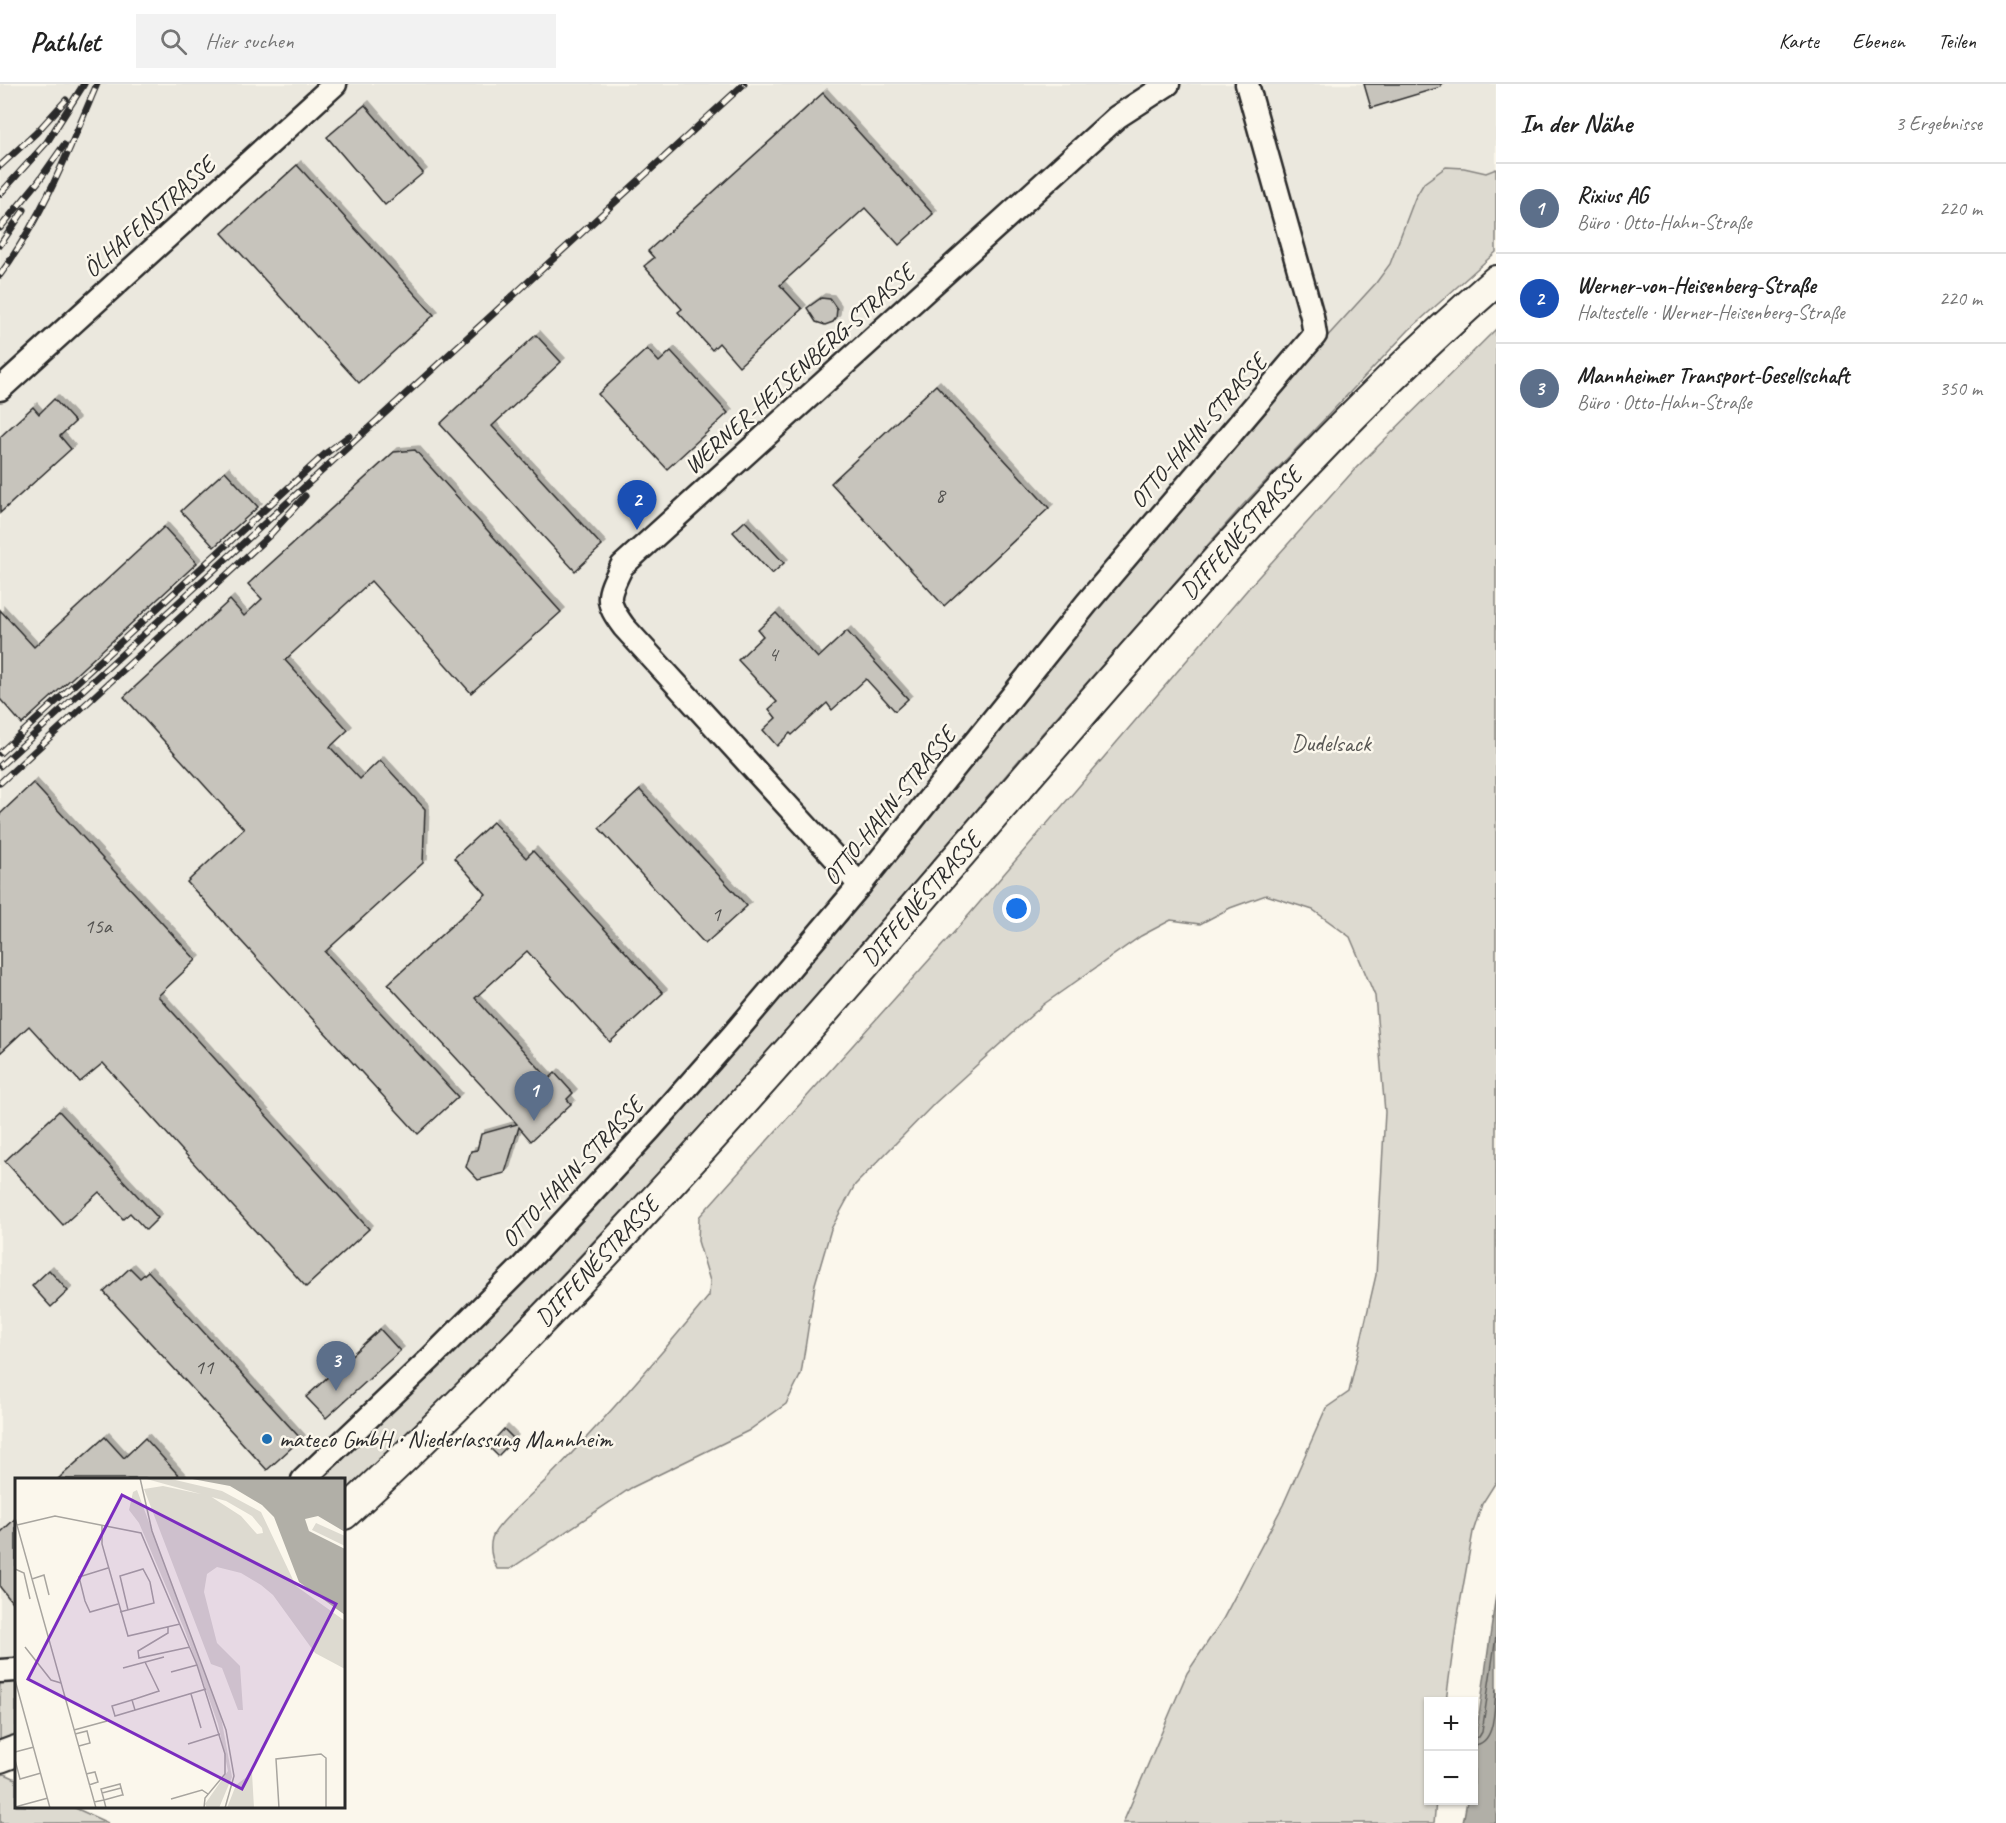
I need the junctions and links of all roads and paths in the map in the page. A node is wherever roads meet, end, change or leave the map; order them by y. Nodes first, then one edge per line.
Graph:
1 (335, 84) edge
2 (1168, 84) edge
3 (1247, 84) edge
4 (1496, 281) edge
5 (0, 389) edge
6 (860, 885) junction
7 (304, 1478) edge
8 (345, 1513) edge
9 (15, 1670) edge
10 (0, 1671) edge
11 (15, 1751) edge
12 (0, 1757) edge

1 - 5 street, ÖLHAFENSTRASSE
2 - 6 street, WERNER-HEISENBERG-STRASSE
3 - 6 street, OTTO-HAHN-STRASSE
4 - 8 main road, DIFFENÉSTRASSE
6 - 7 street, OTTO-HAHN-STRASSE
9 - 10 street
11 - 12 main road

